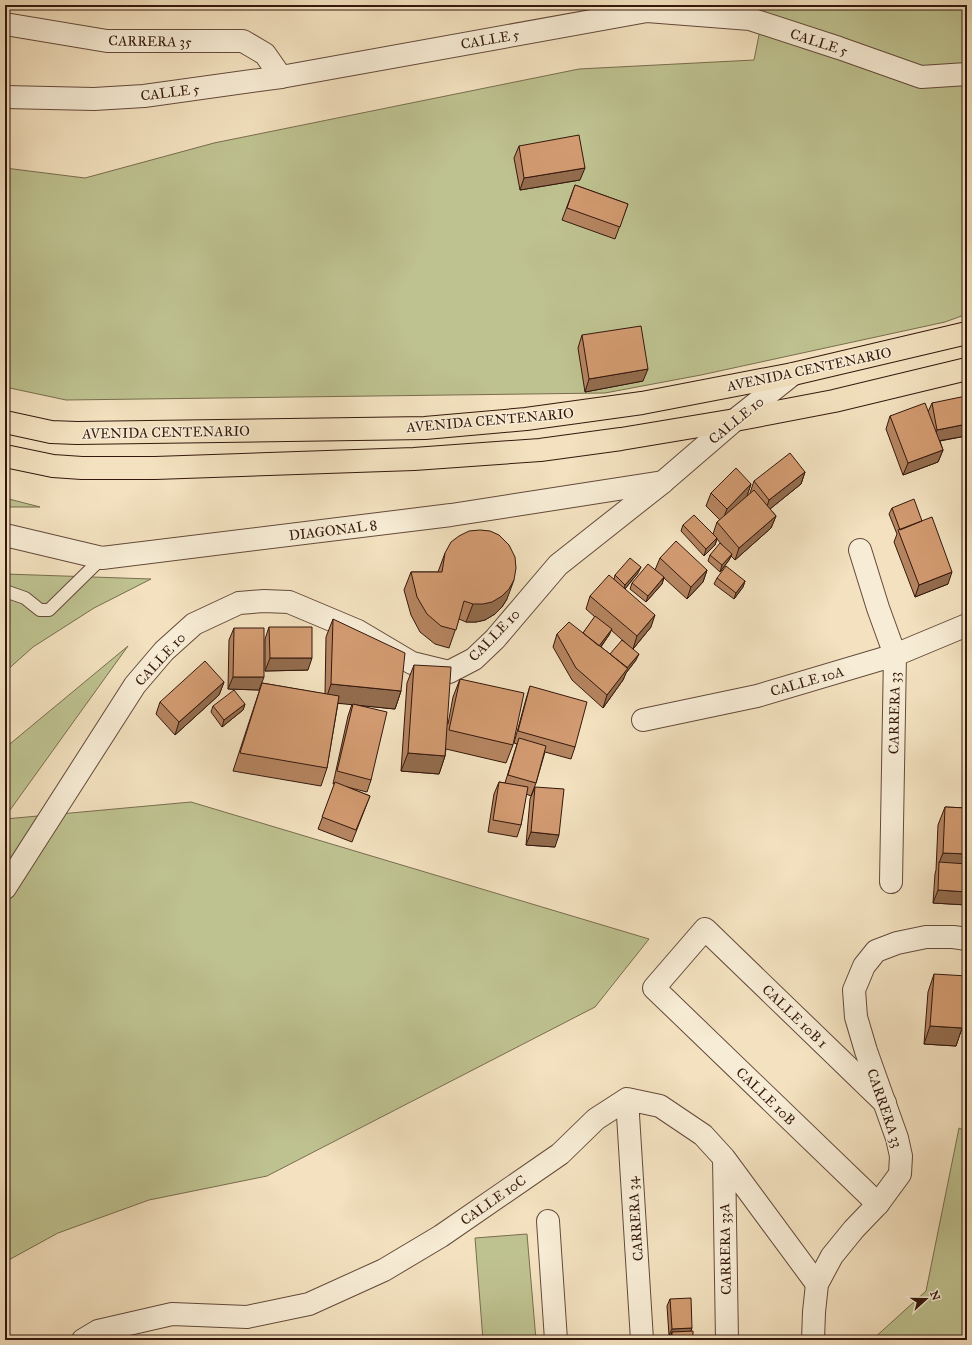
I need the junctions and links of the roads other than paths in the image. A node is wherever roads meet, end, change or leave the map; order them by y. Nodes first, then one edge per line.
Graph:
1 (5, 24) edge
2 (967, 74) edge
3 (281, 77) junction
4 (5, 97) edge
5 (967, 333) edge
6 (967, 369) edge
7 (793, 374) junction
8 (735, 420) junction
9 (5, 422) edge
10 (5, 456) edge
11 (663, 482) junction
12 (5, 535) edge
13 (860, 550) dead end
14 (102, 558) junction
15 (5, 591) edge
16 (967, 625) edge
17 (895, 655) junction
18 (643, 720) dead end
19 (891, 882) dead end
20 (5, 888) edge
21 (967, 938) edge
22 (654, 988) joint
23 (627, 1099) junction
24 (885, 1103) junction
25 (724, 1158) junction
26 (878, 1204) junction
27 (548, 1221) dead end
28 (817, 1284) junction
29 (83, 1340) edge
30 (556, 1340) edge
31 (642, 1340) edge
32 (727, 1340) edge
33 (813, 1340) edge

1 - 3 street, CARRERA 35
2 - 3 street, CALLE 5
3 - 4 street, CALLE 5
5 - 7 main road, AVENIDA CENTENARIO
6 - 8 main road
7 - 8 street, CALLE 10
7 - 9 main road, AVENIDA CENTENARIO
8 - 10 main road
8 - 11 street, CALLE 10
11 - 14 street, DIAGONAL 8
11 - 20 street, CALLE 10
12 - 14 street, DIAGONAL 8
13 - 17 street, CARRERA 33
14 - 15 lane
16 - 17 street, CALLE 10A
17 - 18 street, CALLE 10A
17 - 19 street, CARRERA 33
21 - 24 street, CARRERA 33
22 - 24 street, CALLE 10B 1
22 - 26 street, CALLE 10B
23 - 25 street
23 - 29 street, CALLE 10C
23 - 31 street, CARRERA 34
24 - 26 street, CARRERA 33
25 - 28 street
25 - 32 street, CARRERA 33A
26 - 28 street, CARRERA 33
27 - 30 street
28 - 33 street, CARRERA 33

